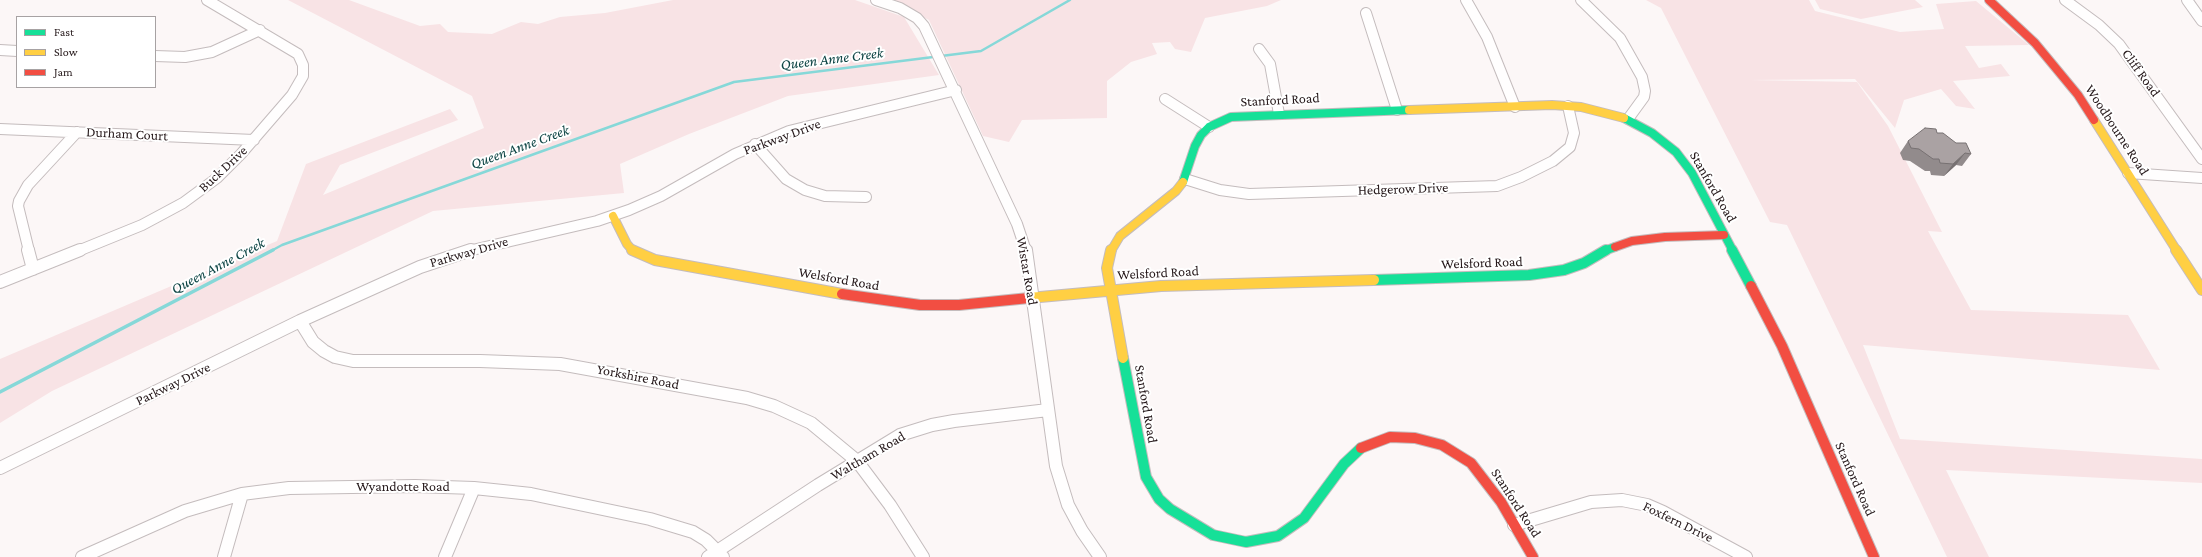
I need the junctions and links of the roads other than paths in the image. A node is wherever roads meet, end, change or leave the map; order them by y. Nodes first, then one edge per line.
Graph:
1 (207, 0) edge
2 (876, 0) edge
3 (1466, 0) edge
4 (1581, 0) edge
5 (1989, 0) edge
6 (2065, 0) edge
7 (2187, 0) edge
8 (1366, 13) dead end
9 (2202, 21) edge
10 (260, 30) junction
11 (1259, 49) dead end
12 (0, 50) edge
13 (16, 51) edge
14 (156, 56) edge
15 (956, 90) junction
16 (1165, 99) dead end
17 (1568, 106) junction
18 (1515, 107) junction
19 (1397, 110) junction
20 (1279, 114) junction
21 (1628, 120) junction
22 (1209, 127) junction
23 (0, 129) edge
24 (77, 132) junction
25 (254, 140) junction
26 (755, 144) junction
27 (2202, 159) edge
28 (2128, 173) junction
29 (2202, 178) edge
30 (1185, 179) junction
31 (866, 197) dead end
32 (613, 216) junction
33 (1724, 235) junction
34 (33, 269) junction
35 (0, 282) edge
36 (1110, 290) junction
37 (2202, 290) edge
38 (1033, 298) junction
39 (300, 321) junction
40 (1048, 410) junction
41 (857, 461) junction
42 (0, 468) edge
43 (474, 488) junction
44 (242, 494) junction
45 (1514, 525) junction
46 (716, 555) edge
47 (82, 557) edge
48 (224, 557) edge
49 (444, 557) edge
50 (923, 557) edge
51 (1100, 557) edge
52 (1533, 557) edge
53 (1746, 557) edge
54 (1874, 557) edge

1 - 10 street, Buck Drive
2 - 15 street, Wistar Road
3 - 18 street
4 - 21 street
5 - 28 street, Woodbourne Road
6 - 27 street, Cliff Road
7 - 9 street
8 - 19 street
10 - 14 street
10 - 25 street, Buck Drive
11 - 20 street
12 - 13 street
15 - 26 street, Parkway Drive
15 - 38 street, Wistar Road
16 - 22 street
17 - 18 street, Stanford Road
17 - 21 street, Stanford Road
17 - 30 street, Hedgerow Drive
18 - 19 street, Stanford Road
19 - 20 street, Stanford Road
20 - 22 street, Stanford Road
21 - 33 street, Stanford Road
22 - 30 street, Stanford Road
23 - 24 street, Durham Court
24 - 25 street, Durham Court
24 - 34 street
25 - 34 street, Buck Drive
26 - 31 street
26 - 32 street, Parkway Drive
28 - 29 street
28 - 37 street, Woodbourne Road
30 - 36 street, Stanford Road
32 - 38 street, Welsford Road
32 - 39 street, Parkway Drive
33 - 36 street, Welsford Road
33 - 54 street, Stanford Road
34 - 35 street, Buck Drive
36 - 38 street, Welsford Road
36 - 45 street, Stanford Road
38 - 40 street, Wistar Road
39 - 41 street, Yorkshire Road
39 - 42 street, Parkway Drive
40 - 41 street, Waltham Road
40 - 51 street, Wistar Road
41 - 46 street, Waltham Road
41 - 50 street, Yorkshire Road
43 - 44 street, Wyandotte Road
43 - 46 street, Wyandotte Road
43 - 49 street
44 - 47 street, Wyandotte Road
44 - 48 street
45 - 52 street, Stanford Road
45 - 53 street, Foxfern Drive

